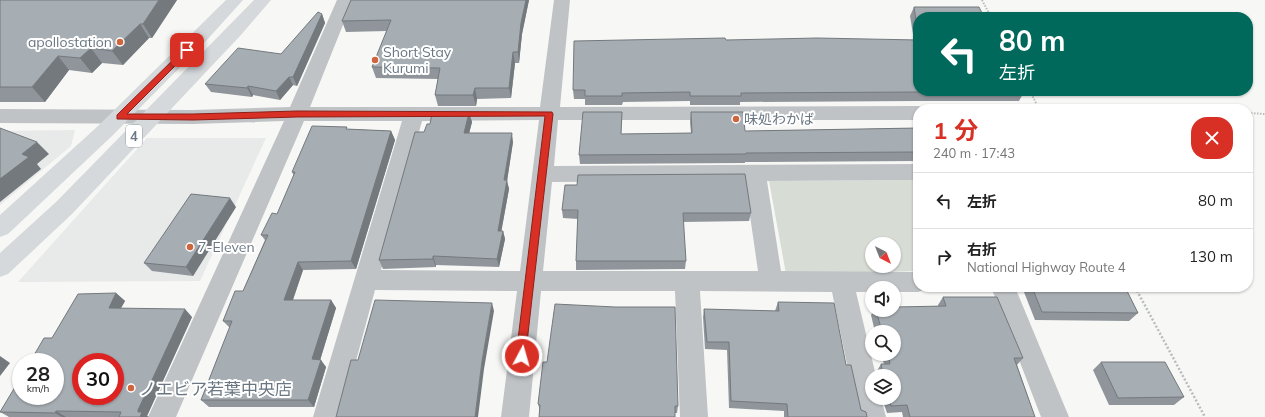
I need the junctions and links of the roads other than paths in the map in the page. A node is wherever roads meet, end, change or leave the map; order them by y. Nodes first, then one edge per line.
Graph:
1 (235, 0) edge
2 (263, 0) edge
3 (345, 0) edge
4 (562, 0) edge
5 (913, 113) edge
6 (297, 114) junction
7 (414, 114) junction
8 (549, 114) junction
9 (0, 116) edge
10 (120, 117) junction
11 (152, 117) junction
12 (755, 172) junction
13 (913, 172) edge
14 (542, 174) junction
15 (0, 228) edge
16 (0, 267) edge
17 (366, 280) junction
18 (530, 281) junction
19 (687, 281) junction
20 (771, 282) junction
21 (842, 282) junction
22 (913, 282) edge
23 (1005, 292) edge
24 (162, 417) edge
25 (327, 417) edge
26 (515, 417) edge
27 (694, 417) edge
28 (872, 417) edge
29 (1055, 417) edge

1 - 10 highway, 4
2 - 11 highway, 4
3 - 6 street
4 - 8 street
5 - 8 street
6 - 7 street
6 - 11 street
6 - 24 street
7 - 8 street
7 - 17 street
8 - 14 street
9 - 10 street
10 - 11 street
10 - 15 highway, 4
11 - 16 highway, 4
12 - 13 street
12 - 14 street
12 - 20 street
14 - 18 street
17 - 18 street
17 - 25 street
18 - 19 street
18 - 26 street
19 - 20 street
19 - 27 street
20 - 21 street
21 - 22 street
21 - 28 street
23 - 29 street

